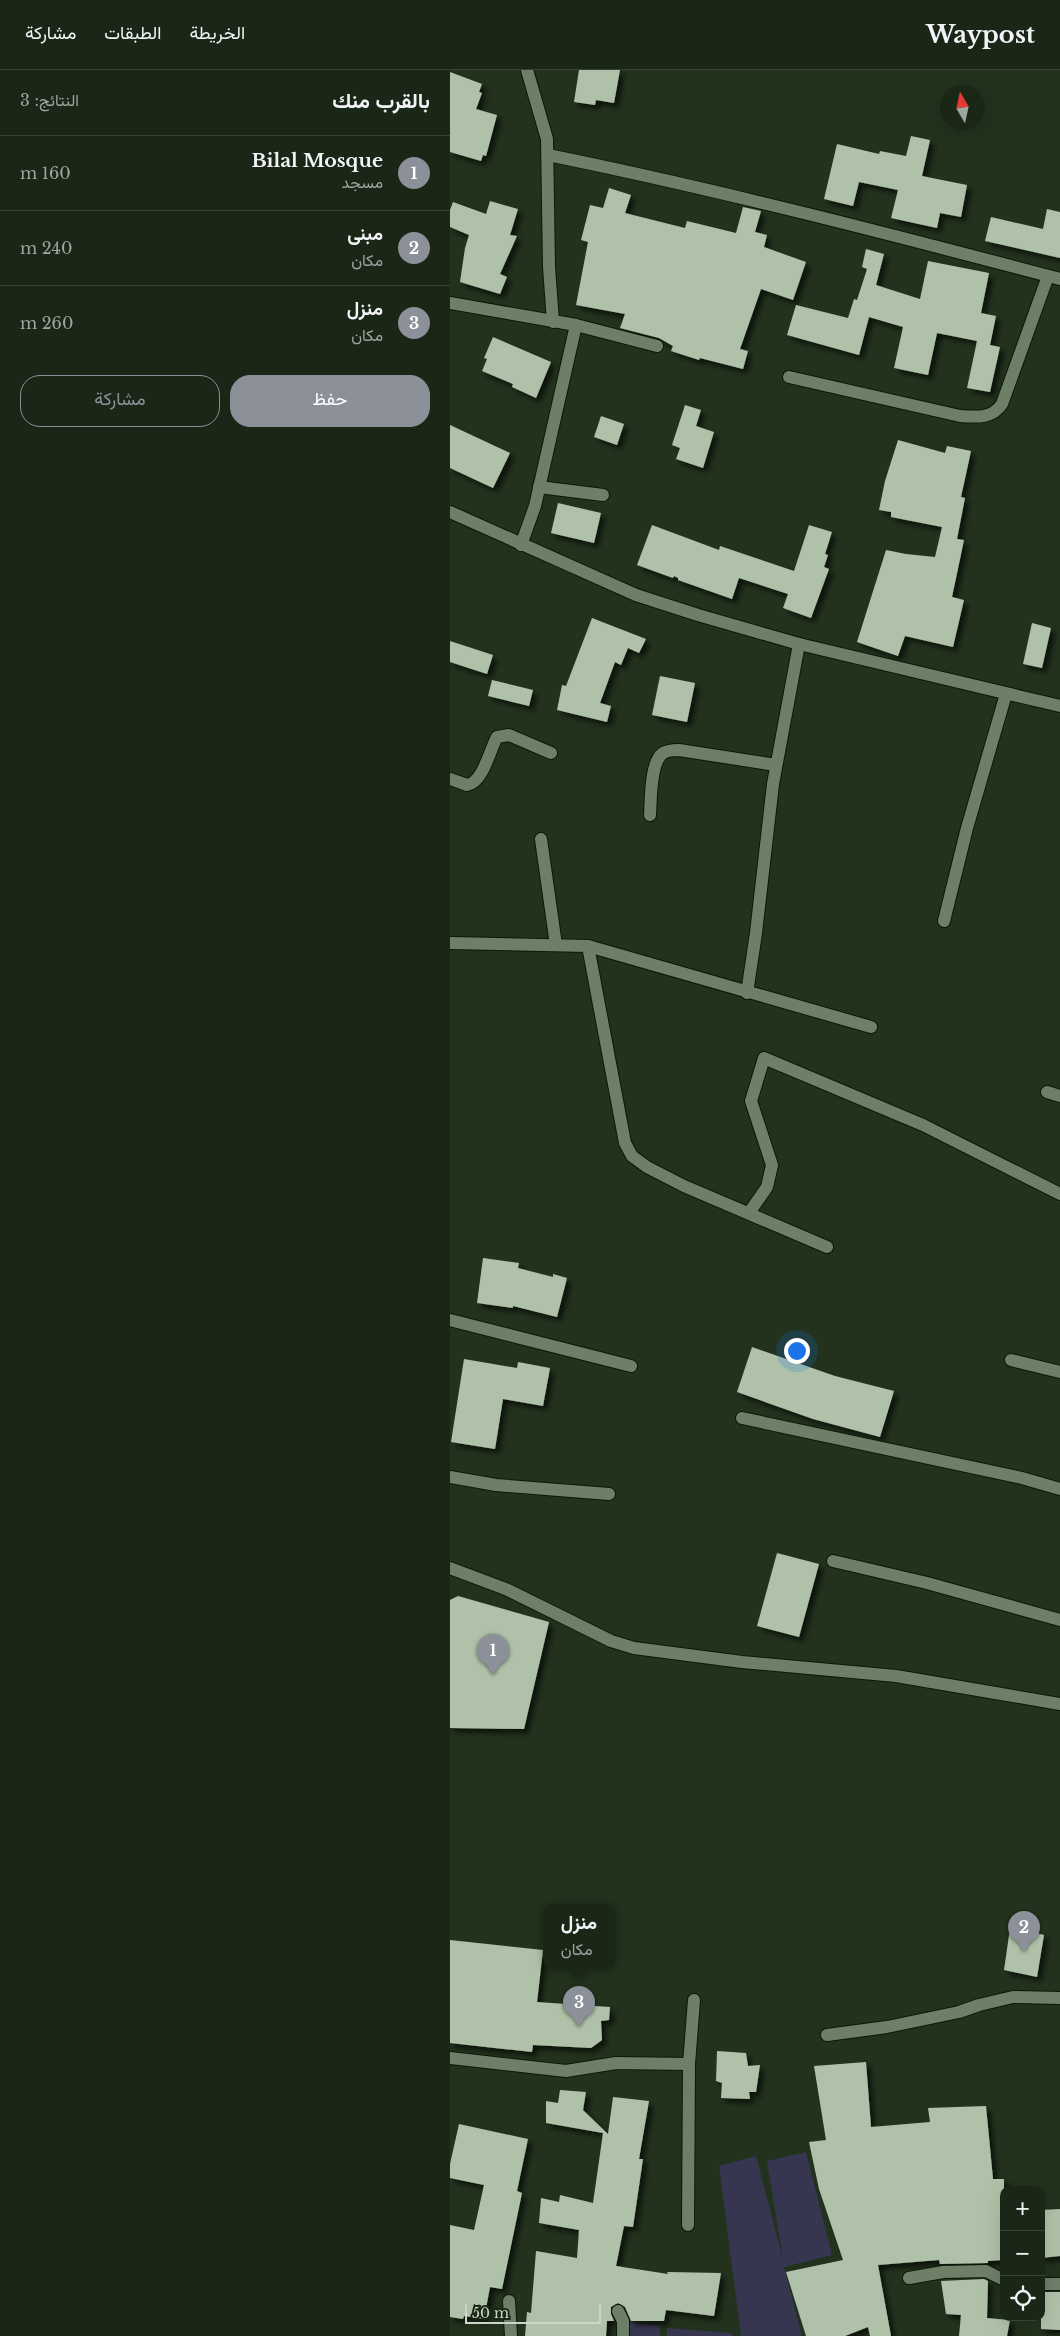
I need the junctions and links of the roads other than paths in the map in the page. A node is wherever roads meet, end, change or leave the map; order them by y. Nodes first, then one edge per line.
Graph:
1 (527, 70) edge
2 (548, 155) junction
3 (1054, 278) edge
4 (450, 303) edge
5 (553, 322) junction
6 (576, 325) junction
7 (657, 346) dead end
8 (789, 377) dead end
9 (539, 487) junction
10 (603, 495) dead end
11 (450, 512) edge
12 (521, 545) junction
13 (799, 644) junction
14 (1006, 694) junction
15 (1060, 706) edge
16 (551, 753) dead end
17 (776, 765) junction
18 (450, 779) edge
19 (650, 815) dead end
20 (541, 839) dead end
21 (944, 921) dead end
22 (450, 943) edge
23 (556, 945) junction
24 (588, 946) junction
25 (747, 993) junction
26 (870, 1027) dead end
27 (1047, 1092) dead end
28 (1060, 1096) edge
29 (1060, 1194) edge
30 (749, 1213) junction
31 (827, 1247) dead end
32 (450, 1320) edge
33 (1012, 1360) dead end
34 (631, 1366) dead end
35 (1060, 1372) edge
36 (742, 1418) dead end
37 (450, 1477) edge
38 (1060, 1489) edge
39 (609, 1494) dead end
40 (833, 1561) dead end
41 (450, 1568) edge
42 (1060, 1620) edge
43 (1060, 1704) edge
44 (1060, 1998) edge
45 (694, 2000) dead end
46 (827, 2035) dead end
47 (450, 2058) edge
48 (689, 2064) junction
49 (688, 2225) dead end
50 (909, 2278) dead end
51 (1000, 2278) edge
52 (1045, 2284) edge
53 (1060, 2284) edge
54 (510, 2301) dead end
55 (618, 2311) dead end
56 (511, 2336) edge
57 (623, 2336) edge

1 - 2 street
2 - 3 street
2 - 5 street
3 - 8 street
4 - 5 street
5 - 6 street
6 - 7 street
6 - 9 street
9 - 10 street
9 - 12 street
11 - 12 street
12 - 13 street
13 - 14 street
13 - 17 street
14 - 15 street
14 - 21 street
16 - 18 street
17 - 19 street
17 - 25 street
20 - 23 street
22 - 23 street
23 - 24 street
24 - 25 street
24 - 30 street
25 - 26 street
27 - 28 street
29 - 30 street
30 - 31 street
32 - 34 street
33 - 35 street
36 - 38 street
37 - 39 street
40 - 42 street
41 - 43 street
44 - 46 street
45 - 48 street
47 - 48 street
48 - 49 street
50 - 51 street
52 - 53 street
54 - 56 street
55 - 57 street

